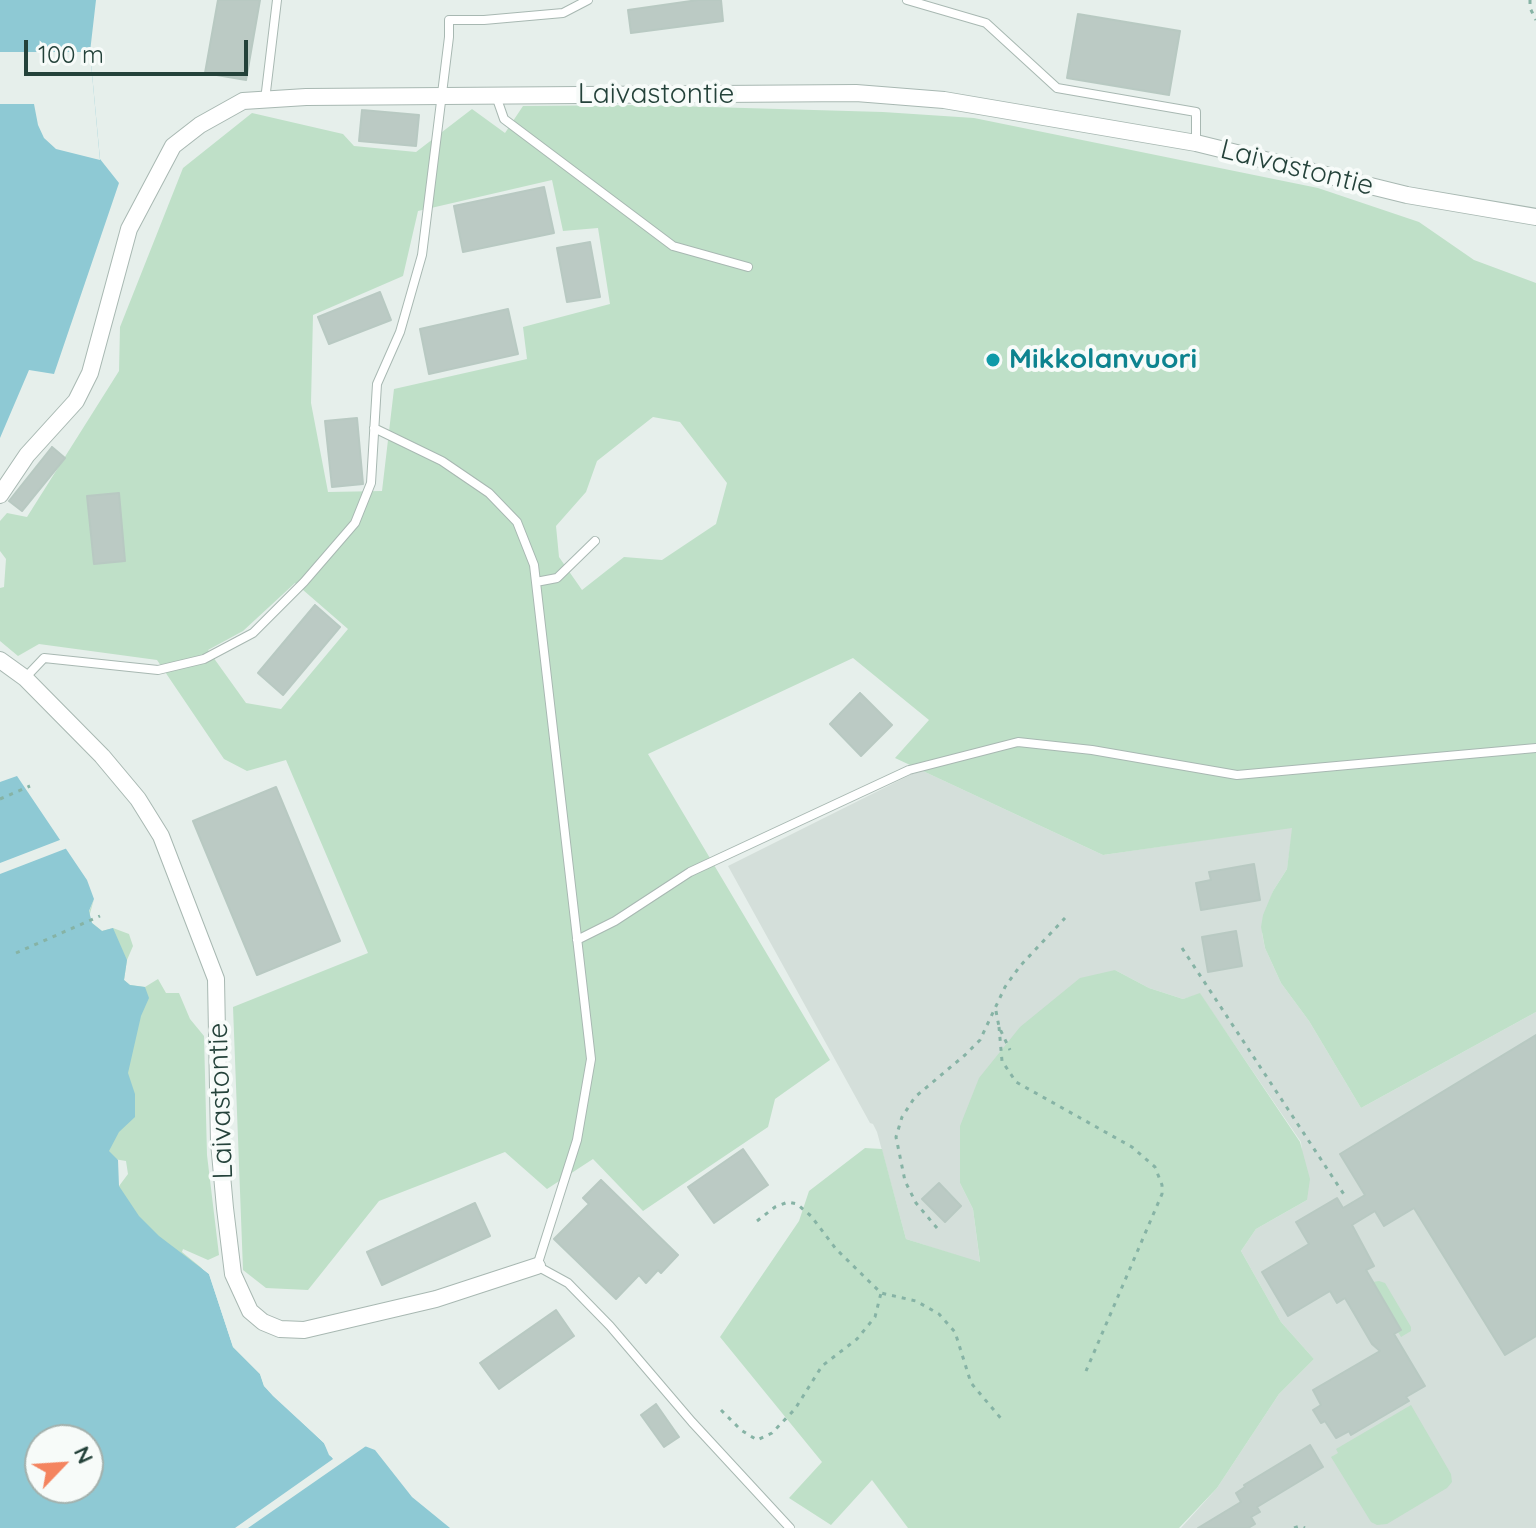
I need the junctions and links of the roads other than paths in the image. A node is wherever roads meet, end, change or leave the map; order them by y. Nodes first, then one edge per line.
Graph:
1 (277, 0) edge
2 (588, 0) edge
3 (907, 0) edge
4 (496, 95) junction
5 (442, 96) junction
6 (265, 100) junction
7 (1196, 143) junction
8 (1536, 217) edge
9 (748, 267) dead end
10 (374, 428) junction
11 (0, 495) edge
12 (595, 541) dead end
13 (536, 582) junction
14 (0, 660) edge
15 (25, 678) junction
16 (1536, 748) edge
17 (577, 940) junction
18 (537, 1266) junction
19 (790, 1528) edge

1 - 6 lane
2 - 5 lane
3 - 7 lane
4 - 5 street, Laivastontie
4 - 7 street, Laivastontie
4 - 9 lane
5 - 6 street, Laivastontie
5 - 10 lane
6 - 11 street, Laivastontie
7 - 8 street, Laivastontie
10 - 13 lane
10 - 15 lane
12 - 13 lane
13 - 17 lane
14 - 15 street, Laivastontie
15 - 18 street, Laivastontie
16 - 17 lane
17 - 18 lane
18 - 19 lane

